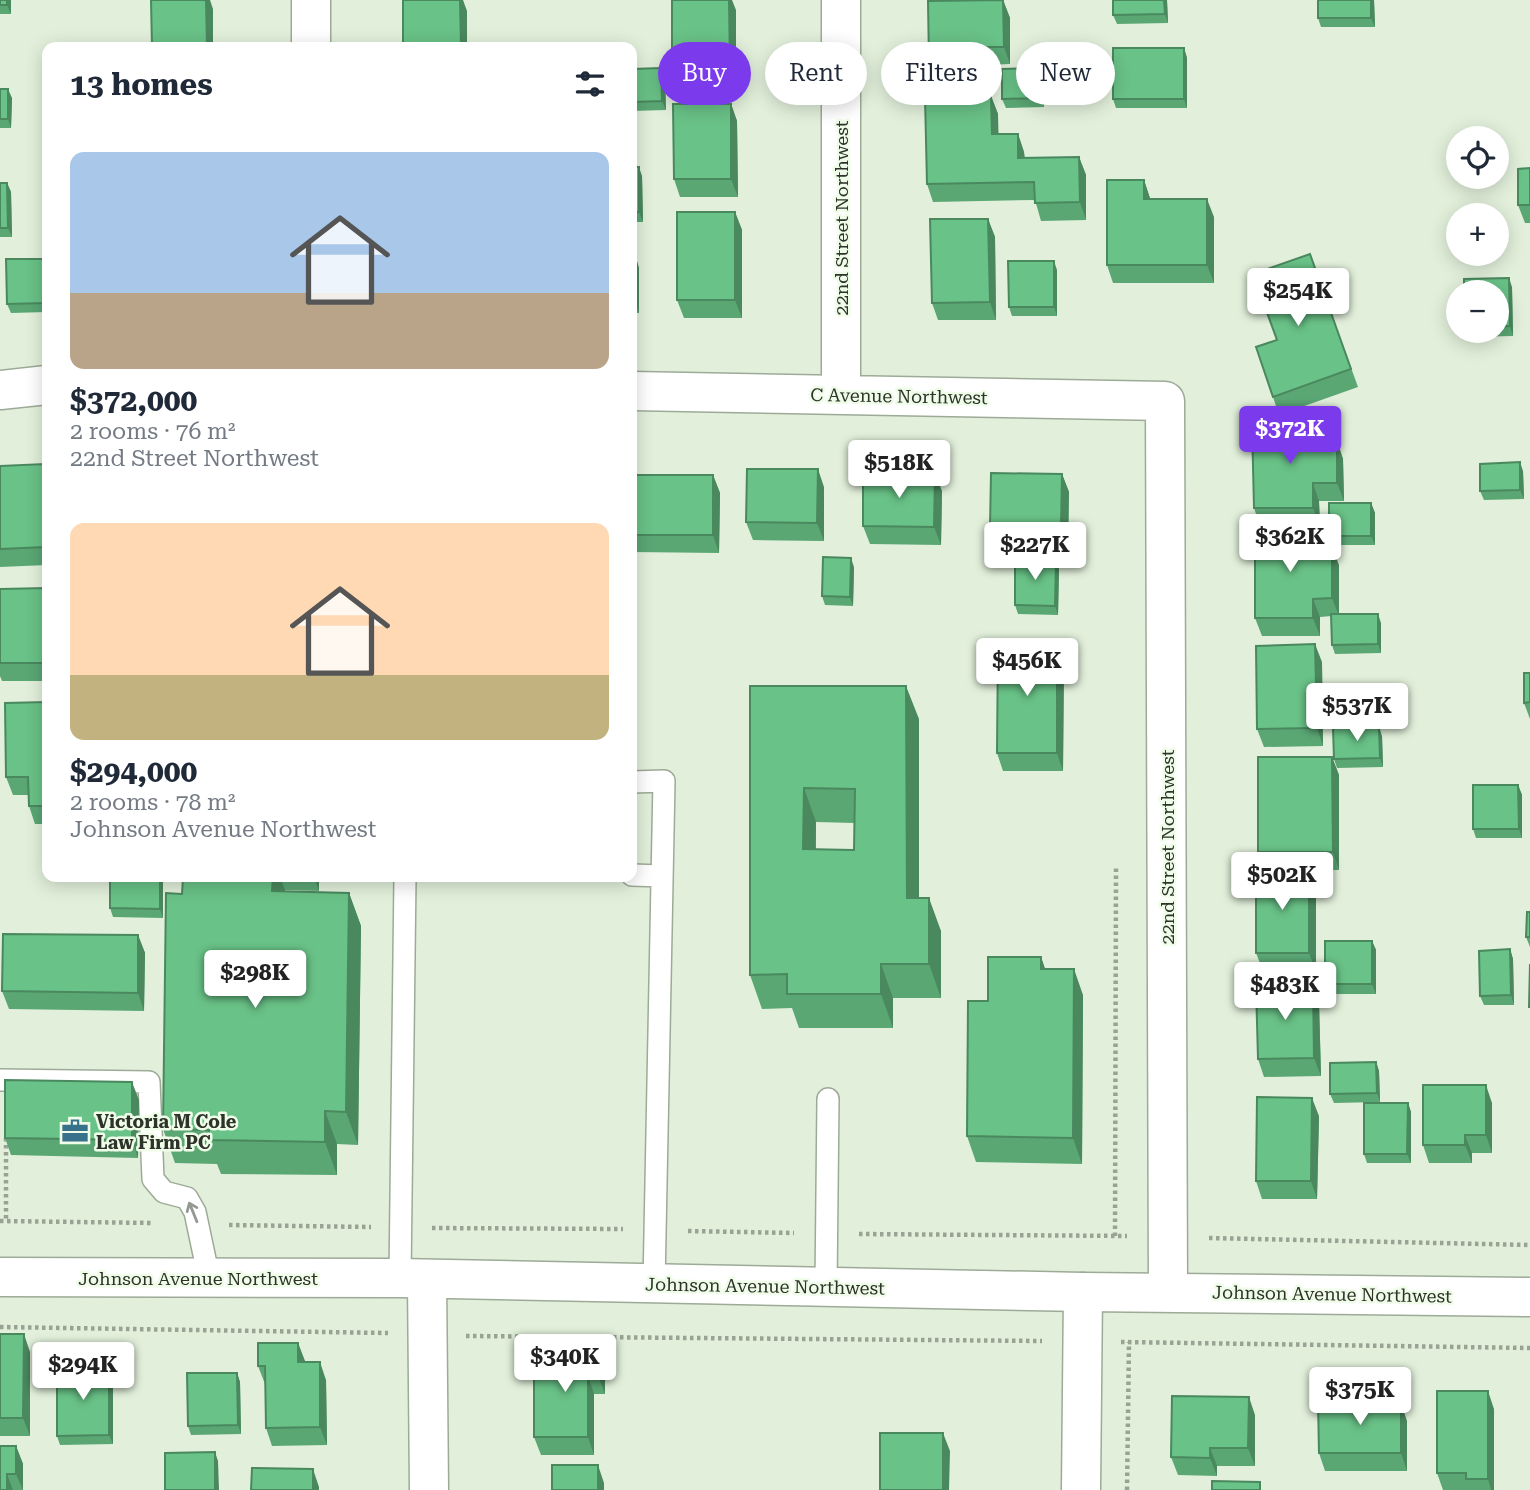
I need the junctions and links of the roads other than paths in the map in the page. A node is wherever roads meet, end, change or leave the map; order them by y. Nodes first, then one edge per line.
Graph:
1 (311, 0) edge
2 (841, 0) edge
3 (311, 42) edge
4 (42, 386) edge
5 (0, 390) edge
6 (637, 391) edge
7 (841, 394) junction
8 (1165, 401) joint
9 (637, 782) edge
10 (637, 875) edge
11 (662, 876) junction
12 (405, 882) edge
13 (0, 1080) edge
14 (828, 1099) dead end
15 (0, 1277) edge
16 (209, 1278) junction
17 (414, 1279) junction
18 (654, 1284) junction
19 (826, 1287) junction
20 (1083, 1292) junction
21 (1168, 1292) junction
22 (1530, 1297) edge
23 (429, 1490) edge
24 (1081, 1490) edge

1 - 3 street
2 - 7 street, 22nd Street Northwest
4 - 5 street
6 - 7 street, C Avenue Northwest
7 - 8 street, C Avenue Northwest
8 - 21 street, 22nd Street Northwest
9 - 11 lane
10 - 11 lane
11 - 18 lane
12 - 17 lane
16 -> 13 lane
14 - 19 lane
15 - 16 street, Johnson Avenue Northwest
16 - 17 street, Johnson Avenue Northwest
17 - 18 street, Johnson Avenue Northwest
17 - 23 street
18 - 19 street, Johnson Avenue Northwest
19 - 20 street, Johnson Avenue Northwest
20 - 21 street, Johnson Avenue Northwest
20 - 24 street
21 - 22 street, Johnson Avenue Northwest

